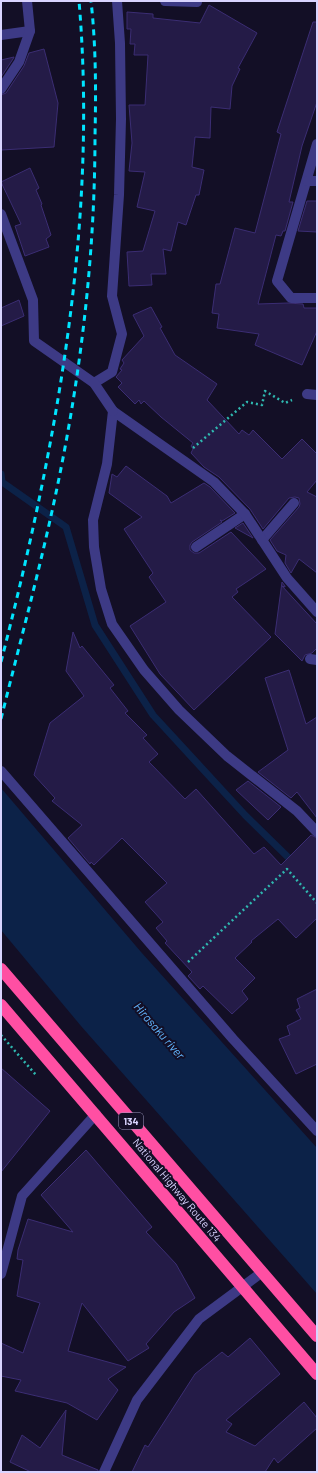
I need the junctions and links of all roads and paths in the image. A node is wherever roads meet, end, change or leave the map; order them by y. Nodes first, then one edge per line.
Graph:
1 (27, 1) edge
2 (117, 1) edge
3 (166, 1) edge
4 (197, 2) dead end
5 (30, 30) junction
6 (1, 35) edge
7 (1, 89) edge
8 (317, 144) edge
9 (312, 181) edge
10 (1, 214) edge
11 (317, 298) edge
12 (94, 383) junction
13 (312, 395) edge
14 (113, 411) junction
15 (180, 458) junction
16 (294, 503) dead end
17 (245, 514) junction
18 (262, 540) junction
19 (196, 547) dead end
20 (317, 612) edge
21 (1, 771) edge
22 (317, 832) edge
23 (317, 903) edge
24 (1, 969) edge
25 (176, 973) junction
26 (1, 1005) edge
27 (96, 1114) junction
28 (317, 1131) edge
29 (261, 1273) junction
30 (1, 1274) edge
31 (242, 1288) junction
32 (317, 1336) edge
33 (317, 1374) edge
34 (104, 1472) edge

1 - 5 street
2 - 12 street
3 - 4 street
5 - 6 street
5 - 7 street
8 - 9 street
9 - 11 street
10 - 12 street
12 - 14 street
13 - 15 path
14 - 15 street
14 - 22 street
15 - 17 street
16 - 18 street
17 - 18 street
17 - 19 street
18 - 20 street
21 - 25 street
23 - 25 path
24 - 29 highway, National Highway Route 134 / 134
25 - 28 street
26 - 27 highway, National Highway Route 134 / 134
27 - 30 street
27 - 31 highway, National Highway Route 134 / 134
29 - 31 street
29 - 32 highway, National Highway Route 134 / 134
31 - 33 highway, National Highway Route 134 / 134
31 - 34 street

